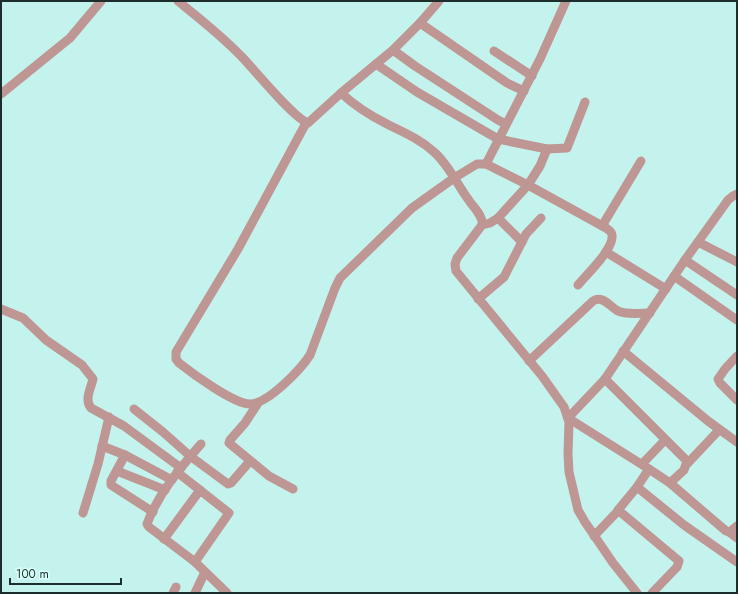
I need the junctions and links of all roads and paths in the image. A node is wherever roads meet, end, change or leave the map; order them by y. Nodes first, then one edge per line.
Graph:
1 (101, 1) edge
2 (178, 1) edge
3 (439, 1) edge
4 (566, 1) edge
5 (420, 23) junction
6 (393, 50) junction
7 (494, 51) dead end
8 (376, 64) junction
9 (532, 76) junction
10 (524, 91) junction
11 (341, 93) junction
12 (1, 94) edge
13 (585, 102) dead end
14 (306, 123) junction
15 (506, 124) junction
16 (498, 139) junction
17 (547, 149) junction
18 (641, 161) dead end
19 (486, 164) junction
20 (454, 178) junction
21 (528, 185) junction
22 (737, 194) edge
23 (498, 218) junction
24 (541, 218) dead end
25 (482, 225) junction
26 (602, 226) junction
27 (522, 242) junction
28 (698, 242) junction
29 (606, 252) junction
30 (685, 260) junction
31 (737, 262) edge
32 (674, 276) junction
33 (737, 282) edge
34 (578, 285) dead end
35 (666, 288) junction
36 (734, 292) edge
37 (478, 299) junction
38 (1, 309) edge
39 (650, 313) junction
40 (737, 320) edge
41 (623, 351) junction
42 (737, 356) edge
43 (529, 361) junction
44 (605, 379) junction
45 (737, 400) edge
46 (258, 403) junction
47 (134, 409) dead end
48 (109, 417) junction
49 (568, 418) junction
50 (719, 430) junction
51 (665, 440) junction
52 (737, 442) edge
53 (201, 444) dead end
54 (102, 446) junction
55 (125, 455) junction
56 (190, 456) junction
57 (250, 461) junction
58 (687, 464) junction
59 (646, 466) junction
60 (116, 471) junction
61 (176, 473) junction
62 (670, 483) junction
63 (637, 486) junction
64 (293, 489) dead end
65 (165, 490) junction
66 (200, 490) junction
67 (618, 511) junction
68 (152, 512) junction
69 (83, 513) dead end
70 (737, 526) edge
71 (729, 532) junction
72 (594, 536) junction
73 (737, 538) edge
74 (164, 539) junction
75 (195, 562) junction
76 (737, 562) edge
77 (205, 572) junction
78 (195, 593) edge
79 (227, 593) edge
80 (637, 593) edge
81 (652, 593) edge

1 - 12 street
2 - 14 street
3 - 5 street
4 - 9 street
5 - 6 street
5 - 10 street
6 - 8 street
6 - 15 street
7 - 9 street
8 - 11 street
8 - 16 street
9 - 10 street
10 - 15 street
11 - 14 street
11 - 20 street
13 - 17 street
14 - 46 street
15 - 16 street
16 - 17 street
16 - 19 street
17 - 21 street
18 - 26 street
19 - 20 street
19 - 21 street
20 - 25 street
20 - 46 street
21 - 23 street
21 - 26 street
22 - 28 street
23 - 25 street
23 - 27 street
24 - 27 street
25 - 37 street
26 - 29 street
27 - 37 street
28 - 30 street
28 - 31 street
29 - 34 street
29 - 35 street
30 - 32 street
30 - 36 street
32 - 35 street
32 - 40 street
33 - 36 street
35 - 39 street
37 - 43 street
38 - 48 street
39 - 41 street
39 - 43 street
41 - 44 street
41 - 50 street
42 - 45 street
43 - 49 street
44 - 49 street
44 - 51 street
46 - 57 street
47 - 56 street
48 - 54 street
48 - 61 street
49 - 59 street
49 - 72 street
50 - 52 street
50 - 58 street
51 - 58 street
51 - 59 street
53 - 56 street
54 - 55 street
54 - 69 street
55 - 60 street
55 - 61 street
56 - 57 street
56 - 61 street
57 - 64 street
58 - 62 street
59 - 62 street
59 - 63 street
60 - 65 street
60 - 68 street
61 - 65 street
61 - 66 street
62 - 71 street
63 - 67 street
63 - 76 street
65 - 68 street
66 - 74 street
66 - 75 street
67 - 72 street
67 - 81 street
68 - 74 street
70 - 71 street
71 - 73 street
72 - 80 street
74 - 75 street
75 - 77 street
77 - 78 street
77 - 79 street

